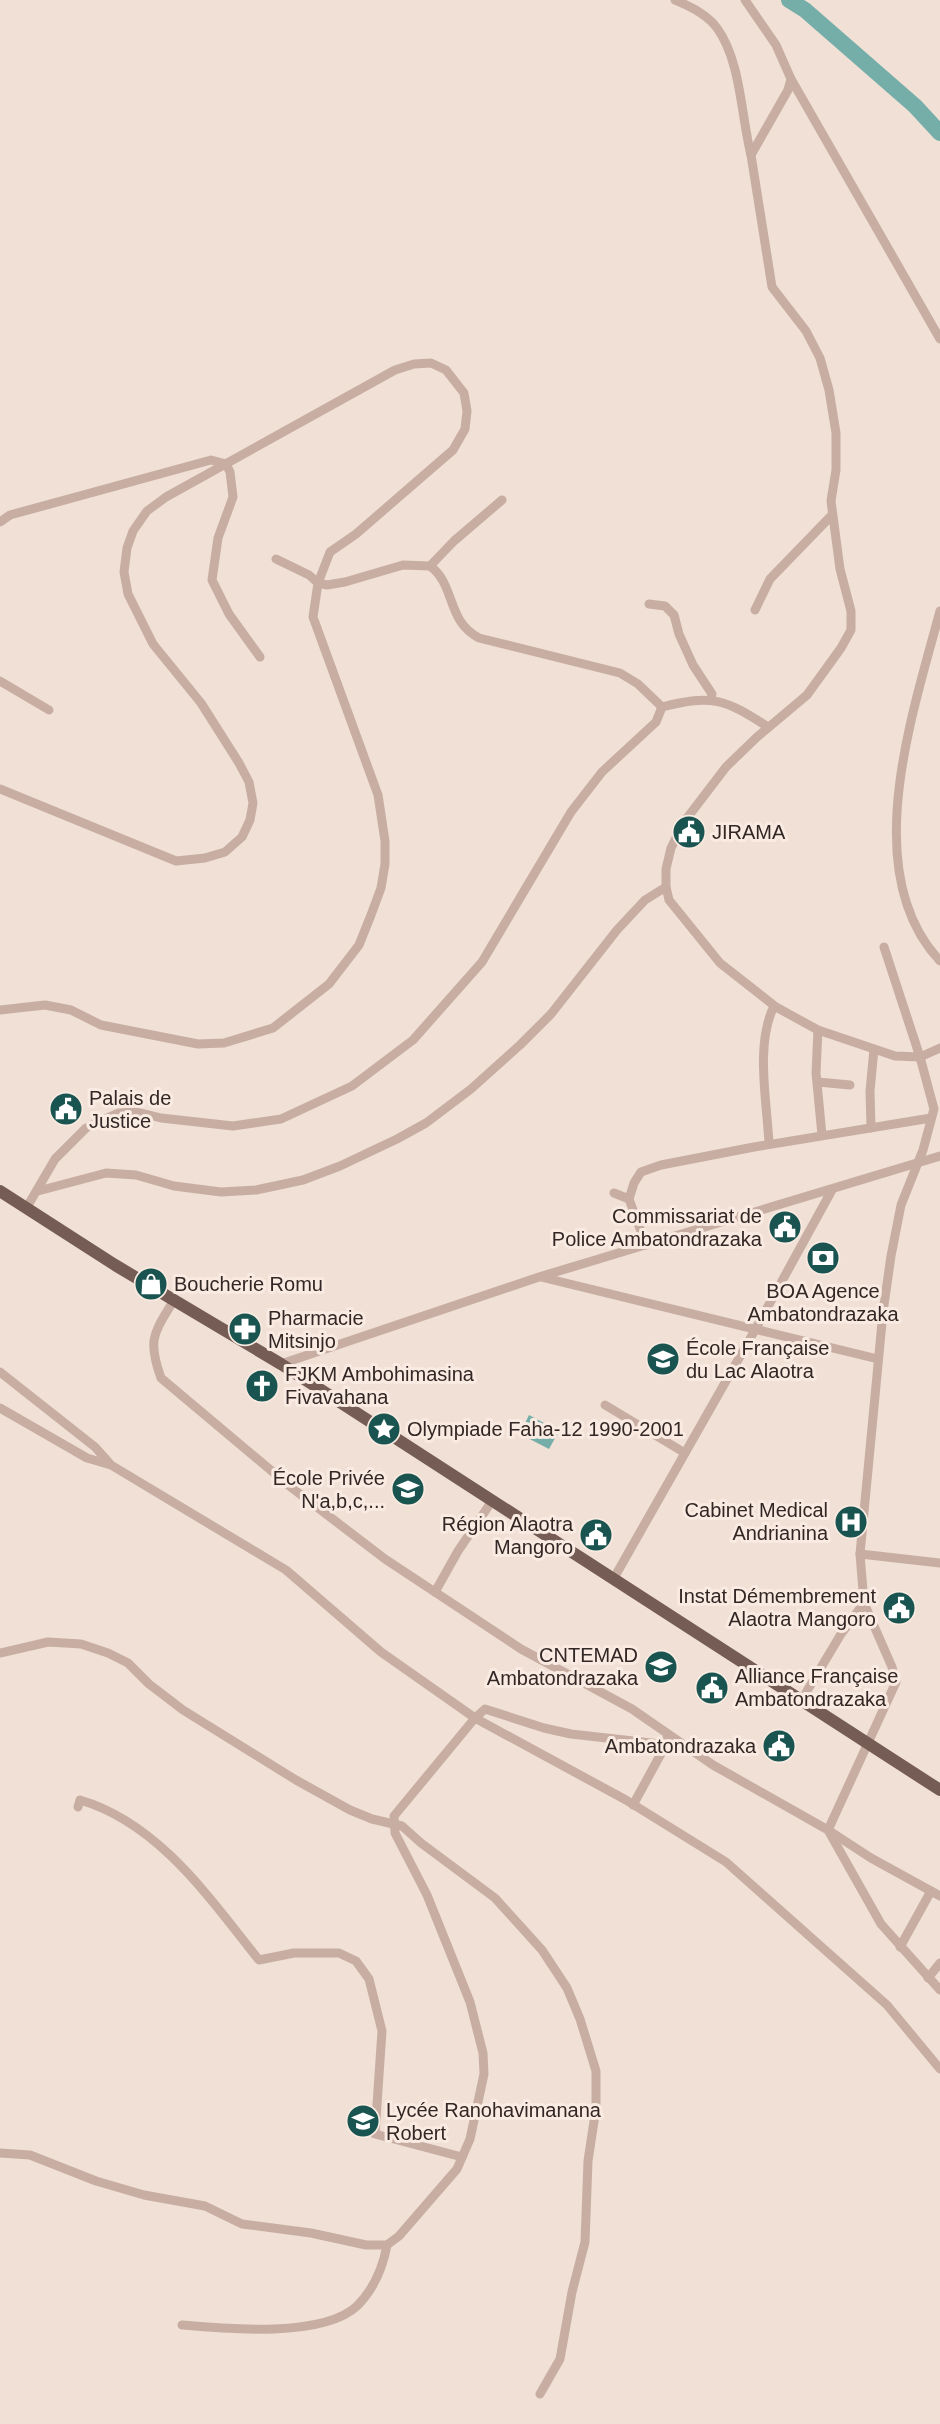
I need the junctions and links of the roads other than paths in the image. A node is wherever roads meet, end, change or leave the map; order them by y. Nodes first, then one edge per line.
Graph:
1 (675, 0) edge
2 (745, 0) edge
3 (791, 79) junction
4 (751, 155) junction
5 (940, 339) edge
6 (226, 464) junction
7 (502, 500) dead end
8 (832, 515) junction
9 (0, 522) edge
10 (276, 559) dead end
11 (430, 566) junction
12 (318, 583) junction
13 (649, 604) dead end
14 (754, 610) dead end
15 (940, 611) edge
16 (260, 657) dead end
17 (0, 681) edge
18 (711, 699) junction
19 (662, 707) junction
20 (49, 710) dead end
21 (768, 727) junction
22 (0, 789) edge
23 (666, 887) junction
24 (885, 946) dead end
25 (940, 961) edge
26 (774, 1006) junction
27 (0, 1010) edge
28 (818, 1030) junction
29 (940, 1048) edge
30 (874, 1049) junction
31 (921, 1057) junction
32 (818, 1082) junction
33 (850, 1085) dead end
34 (931, 1118) junction
35 (871, 1128) junction
36 (822, 1135) junction
37 (768, 1144) junction
38 (940, 1156) edge
39 (916, 1163) junction
40 (832, 1190) junction
41 (0, 1191) edge
42 (38, 1191) junction
43 (614, 1193) dead end
44 (629, 1199) junction
45 (27, 1207) junction
46 (646, 1245) junction
47 (539, 1277) junction
48 (174, 1300) junction
49 (755, 1330) junction
50 (878, 1359) junction
51 (281, 1364) junction
52 (0, 1372) edge
53 (605, 1405) dead end
54 (0, 1408) edge
55 (684, 1453) junction
56 (111, 1465) junction
57 (492, 1501) junction
58 (860, 1554) junction
59 (940, 1563) edge
60 (614, 1578) junction
61 (435, 1592) junction
62 (864, 1603) junction
63 (0, 1653) edge
64 (801, 1701) junction
65 (475, 1718) junction
66 (666, 1739) junction
67 (867, 1744) junction
68 (940, 1790) edge
69 (633, 1805) junction
70 (78, 1807) dead end
71 (393, 1823) junction
72 (828, 1830) junction
73 (931, 1891) junction
74 (940, 1896) edge
75 (900, 1947) junction
76 (940, 1963) edge
77 (928, 1978) junction
78 (940, 1990) edge
79 (940, 2069) edge
80 (0, 2153) edge
81 (462, 2157) junction
82 (387, 2245) junction
83 (182, 2325) dead end
84 (540, 2394) dead end

1 - 4 street
2 - 3 street
3 - 4 street
3 - 5 street
4 - 8 street
6 - 9 street
6 - 12 street
6 - 16 street
6 - 22 street
7 - 11 street
8 - 14 street
8 - 21 street
10 - 12 street
11 - 12 street
11 - 19 street
12 - 27 street
13 - 18 street
15 - 25 street
17 - 20 street
18 - 19 street
18 - 21 street
19 - 42 street
21 - 23 street
23 - 26 street
23 - 42 street
24 - 31 street
26 - 28 street
26 - 37 street
28 - 30 street
28 - 32 street
29 - 31 street
30 - 31 street
30 - 35 street
31 - 34 street
32 - 33 street
32 - 36 street
34 - 35 street
34 - 39 street
35 - 36 street
36 - 37 street
37 - 44 street
38 - 39 street
39 - 40 street
39 - 50 street
40 - 46 street
40 - 49 street
41 - 45 main road
42 - 45 street
43 - 44 street
44 - 46 street
45 - 48 main road
46 - 47 street
47 - 49 street
47 - 51 street
48 - 51 main road
48 - 61 street
49 - 50 street
49 - 55 street
50 - 58 street
51 - 57 main road
52 - 56 street
53 - 55 street
54 - 56 street
55 - 60 street
56 - 65 street
57 - 60 main road
57 - 61 street
58 - 59 street
58 - 62 street
60 - 64 main road
61 - 66 street
62 - 64 street
62 - 67 street
63 - 71 street
64 - 67 main road
65 - 66 street
65 - 69 street
65 - 71 street
66 - 69 street
66 - 72 street
67 - 68 main road
67 - 72 street
69 - 79 street
70 - 81 street
71 - 81 street
71 - 84 street
72 - 73 street
72 - 75 street
73 - 74 street
73 - 75 street
75 - 77 street
76 - 77 street
77 - 78 street
80 - 82 street
81 - 82 street
82 - 83 street

